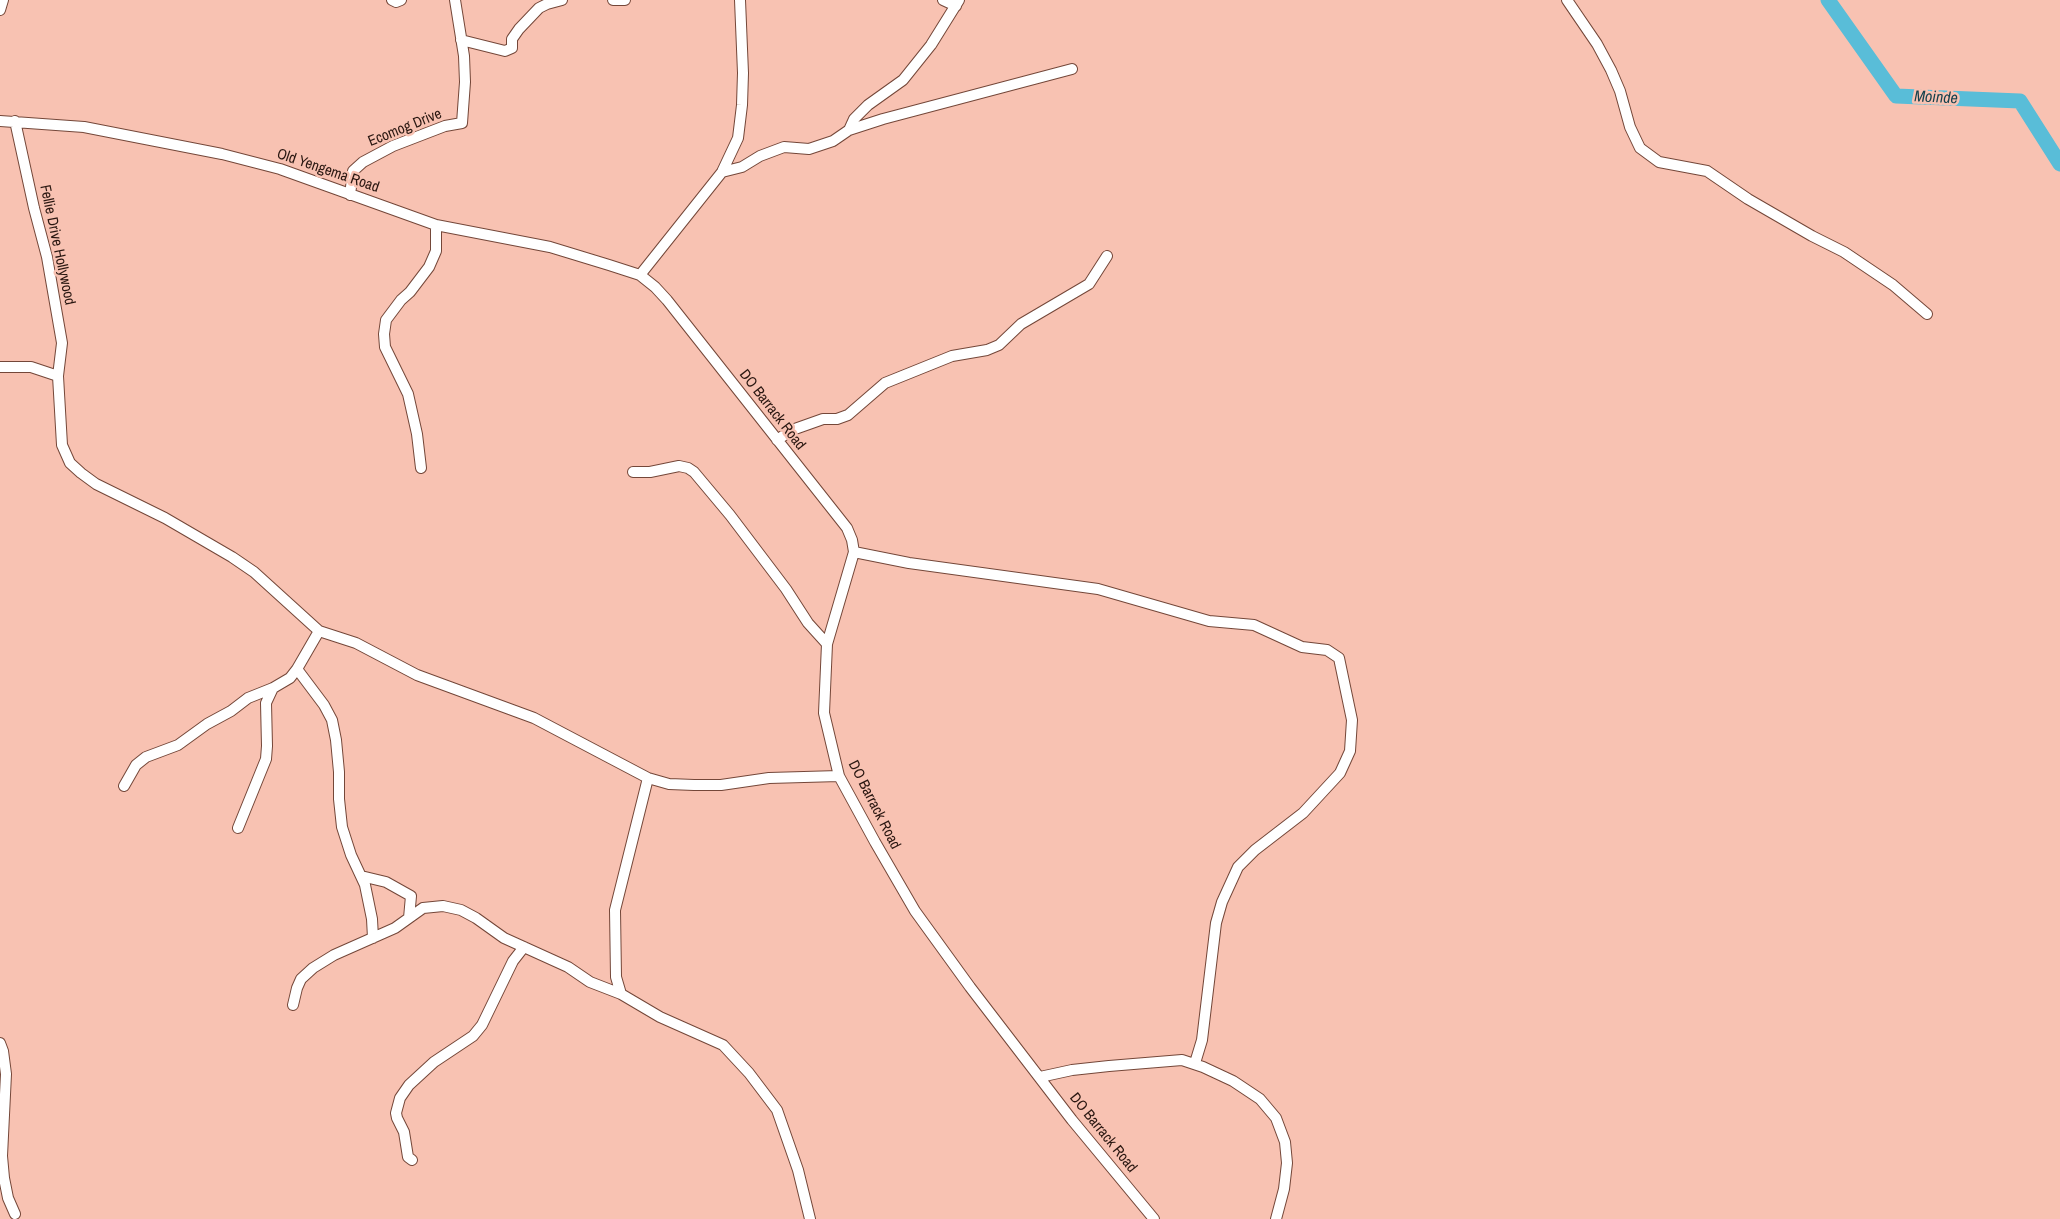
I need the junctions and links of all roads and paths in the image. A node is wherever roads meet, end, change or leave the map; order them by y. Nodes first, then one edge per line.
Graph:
1 (2, 0) edge
2 (392, 0) edge
3 (400, 0) edge
4 (455, 0) edge
5 (562, 0) edge
6 (614, 0) edge
7 (625, 0) edge
8 (740, 0) edge
9 (942, 0) edge
10 (1567, 0) edge
11 (958, 3) edge
12 (0, 10) edge
13 (461, 40) junction
14 (1072, 69) dead end
15 (0, 121) edge
16 (15, 121) junction
17 (849, 130) junction
18 (722, 172) junction
19 (350, 194) junction
20 (436, 225) junction
21 (1107, 256) dead end
22 (640, 275) junction
23 (1927, 314) dead end
24 (0, 367) edge
25 (58, 376) junction
26 (777, 440) junction
27 (421, 468) dead end
28 (633, 472) dead end
29 (854, 552) junction
30 (320, 630) junction
31 (827, 644) junction
32 (298, 669) junction
33 (274, 688) junction
34 (839, 776) junction
35 (648, 778) junction
36 (124, 786) dead end
37 (238, 828) dead end
38 (361, 876) junction
39 (409, 918) junction
40 (373, 938) junction
41 (524, 947) junction
42 (621, 994) junction
43 (293, 1005) dead end
44 (0, 1043) edge
45 (1195, 1063) junction
46 (1040, 1077) junction
47 (412, 1160) dead end
48 (15, 1214) dead end
49 (810, 1219) edge
50 (1154, 1219) edge
51 (1276, 1219) edge

1 - 12 street
2 - 3 street
4 - 13 street, Ecomog Drive
5 - 13 street
6 - 7 street
8 - 18 street
9 - 11 street
10 - 23 street
11 - 17 street
13 - 19 street, Ecomog Drive
14 - 17 street
15 - 16 street, Old Yengema Road
16 - 19 street, Old Yengema Road
16 - 25 street, Fellie Drive Hollywood
17 - 18 street
18 - 22 street
19 - 20 street, Old Yengema Road
20 - 22 street, Old Yengema Road
20 - 27 street
21 - 26 street
22 - 26 street, DO Barrack Road
24 - 25 street
25 - 30 street, Fellie Drive Hollywood
26 - 29 street, DO Barrack Road
28 - 31 street
29 - 31 street, DO Barrack Road
29 - 45 street
30 - 32 street
30 - 35 street
31 - 34 street, DO Barrack Road
32 - 33 street
32 - 38 street
33 - 36 street
33 - 37 street
34 - 35 street
34 - 46 street, DO Barrack Road
35 - 42 street
38 - 39 street
38 - 40 street
39 - 40 street
39 - 41 street
40 - 43 street
41 - 42 street
41 - 47 street
42 - 49 street
44 - 48 street
45 - 46 street
45 - 51 street
46 - 50 street, DO Barrack Road

